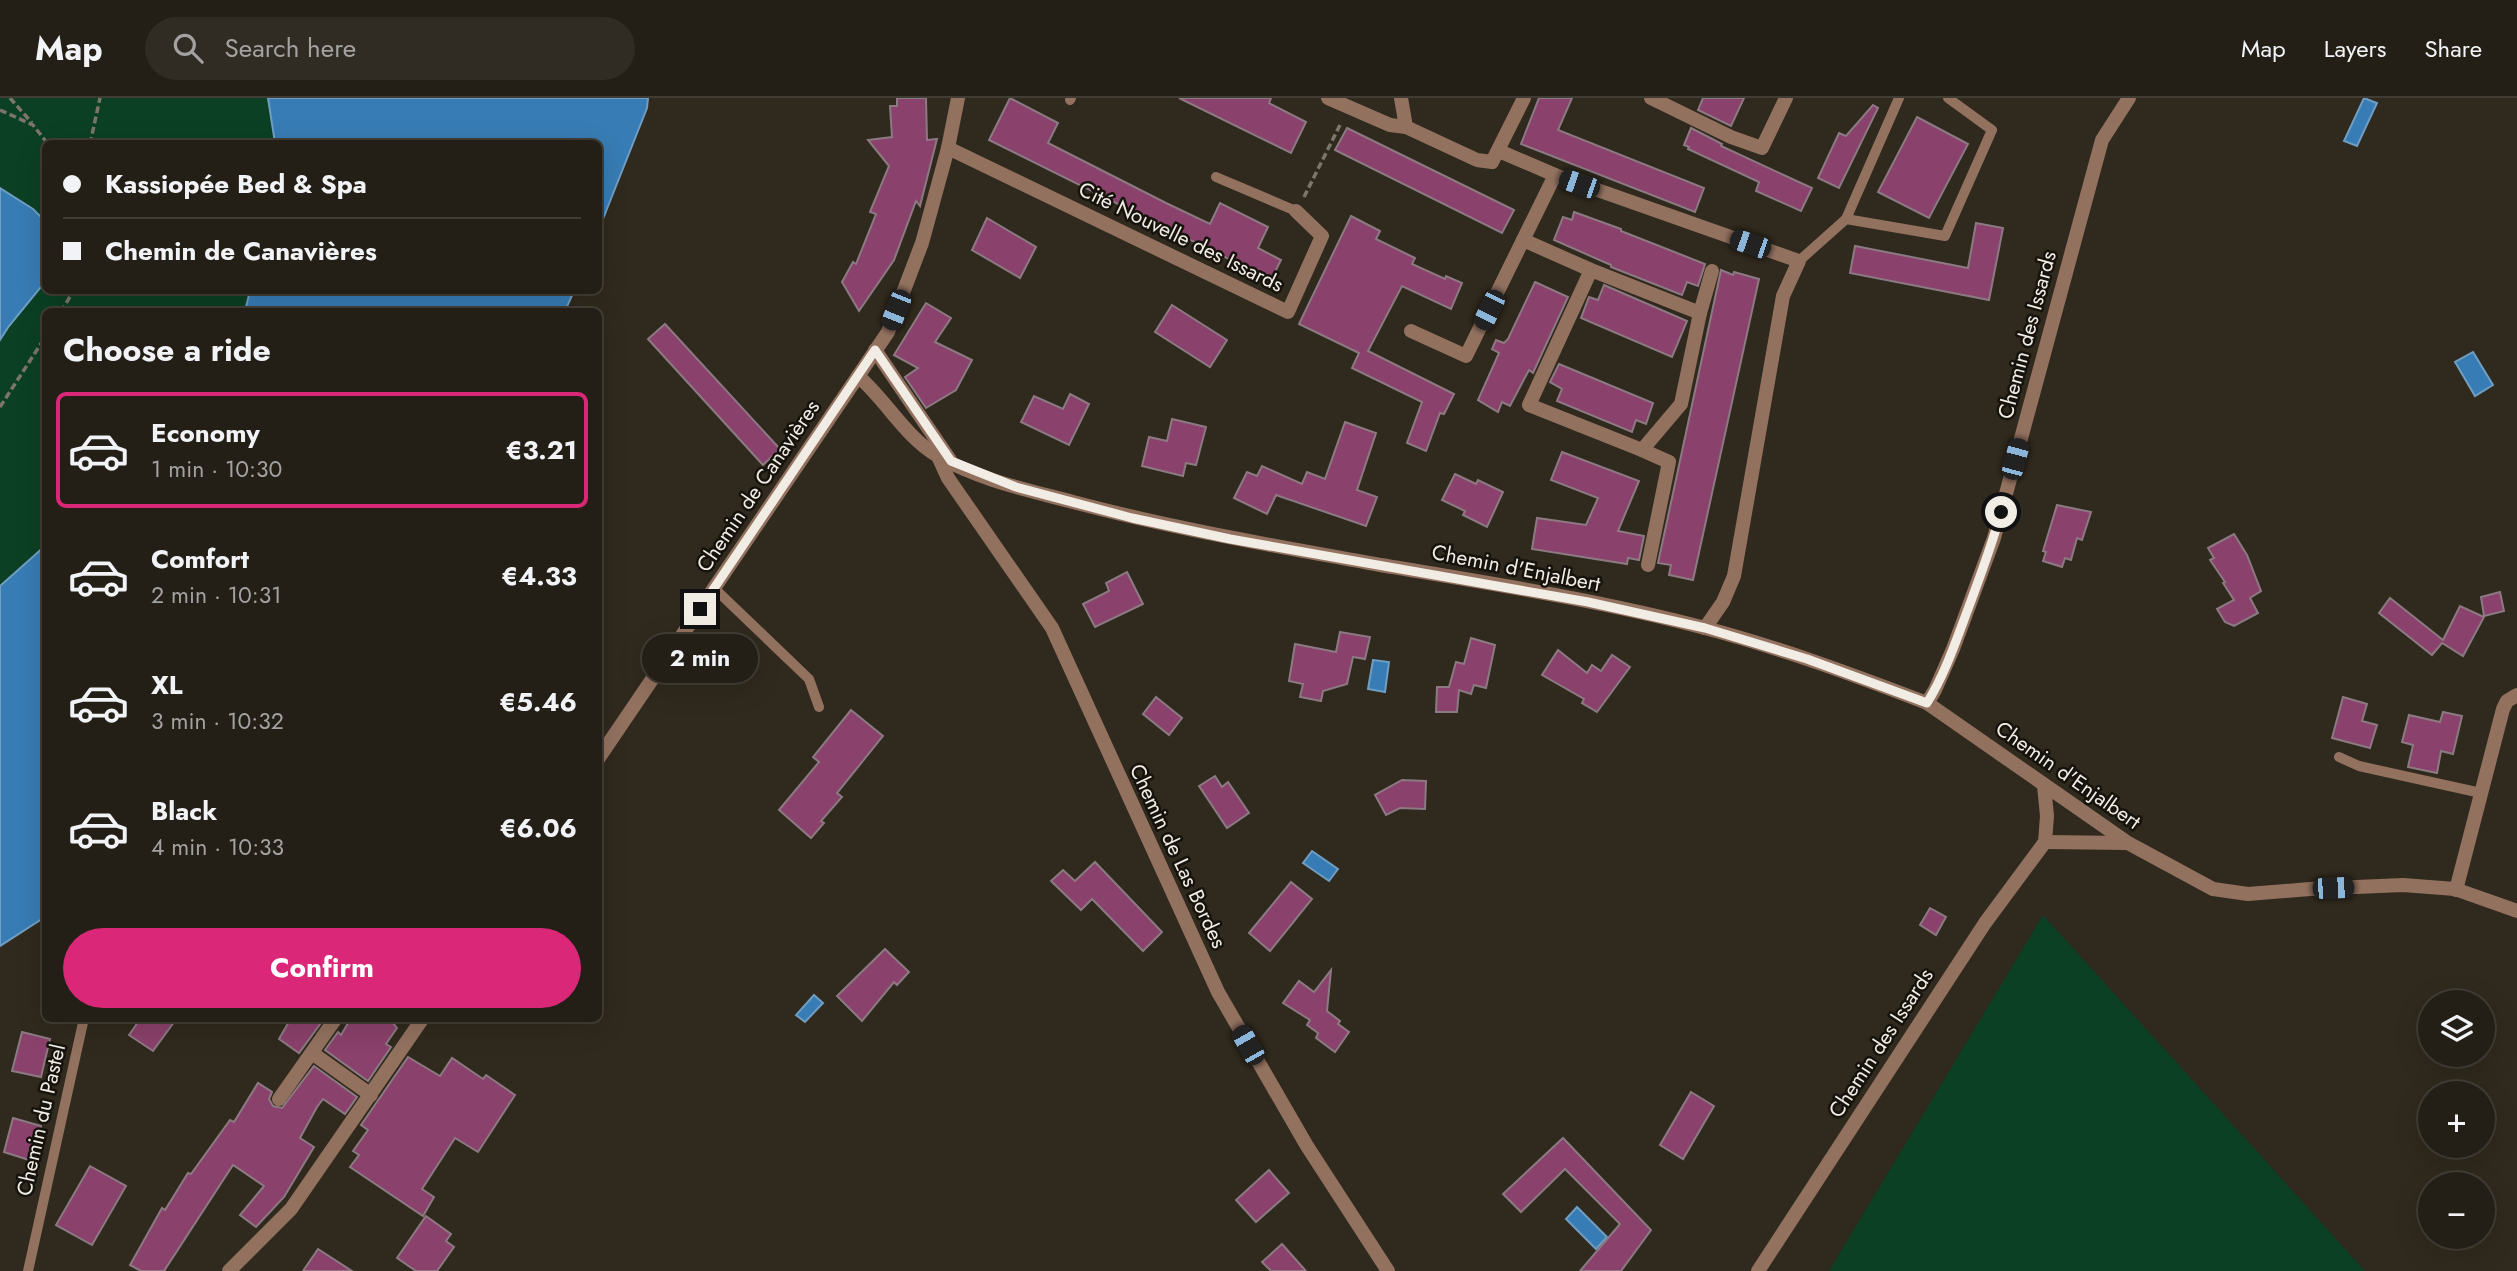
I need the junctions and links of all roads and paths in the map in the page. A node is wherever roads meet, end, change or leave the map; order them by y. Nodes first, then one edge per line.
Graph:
1 (10, 98) edge
2 (100, 98) edge
3 (958, 98) edge
4 (1328, 98) edge
5 (1401, 98) edge
6 (1524, 98) edge
7 (1651, 98) edge
8 (1786, 98) edge
9 (1899, 98) edge
10 (1948, 98) edge
11 (2129, 98) edge
12 (1348, 108) junction
13 (0, 110) edge
14 (33, 125) junction
15 (1406, 127) junction
16 (45, 140) edge
17 (91, 140) edge
18 (948, 148) junction
19 (1499, 151) junction
20 (1555, 175) junction
21 (1216, 177) dead end
22 (1296, 211) junction
23 (1846, 219) junction
24 (1523, 240) junction
25 (1799, 261) junction
26 (1591, 270) junction
27 (1712, 271) dead end
28 (1700, 313) junction
29 (1411, 331) dead end
30 (42, 342) edge
31 (875, 350) junction
32 (858, 376) junction
33 (0, 407) edge
34 (1642, 450) junction
35 (944, 459) junction
36 (1648, 565) dead end
37 (714, 588) junction
38 (1705, 628) junction
39 (2517, 695) edge
40 (1927, 703) junction
41 (819, 707) dead end
42 (602, 753) edge
43 (2339, 757) dead end
44 (2044, 786) junction
45 (2481, 793) junction
46 (2045, 842) junction
47 (2128, 843) junction
48 (2456, 890) junction
49 (2517, 911) edge
50 (83, 1022) edge
51 (333, 1022) edge
52 (420, 1022) edge
53 (312, 1053) junction
54 (371, 1095) junction
55 (279, 1099) dead end
56 (28, 1271) edge
57 (229, 1271) edge
58 (1388, 1271) edge
59 (1758, 1271) edge

1 - 14 path
2 - 17 path
3 - 18 street, Chemin de Canavières
4 - 12 street
5 - 15 street
6 - 19 street
7 - 8 street
9 - 23 lane
10 - 23 lane
11 - 40 street, Chemin des Issards
12 - 15 street
12 - 22 path
13 - 14 path
14 - 16 path
15 - 19 street
18 - 22 street, Cité Nouvelle des Issards
18 - 31 street, Chemin de Canavières
19 - 20 street
20 - 24 street
20 - 25 street
21 - 22 lane
23 - 25 lane
24 - 26 street
24 - 29 street
25 - 38 street
26 - 28 street
26 - 34 street
27 - 28 street
28 - 34 street
30 - 33 path
31 - 32 street, Chemin de Canavières
31 - 35 street
32 - 35 street, Chemin d'Enjalbert
32 - 37 street, Chemin de Canavières
34 - 36 street
35 - 38 street, Chemin d'Enjalbert
35 - 58 street, Chemin de Las Bordes
37 - 41 lane
37 - 42 street, Chemin de Canavières
38 - 40 street, Chemin d'Enjalbert
39 - 45 street
40 - 44 street, Chemin d'Enjalbert
43 - 45 lane
44 - 46 street
44 - 47 street, Chemin d'Enjalbert
45 - 48 street
46 - 47 street
46 - 59 street, Chemin des Issards
47 - 48 street, Chemin d'Enjalbert
48 - 49 street, Chemin d'Enjalbert
50 - 56 lane, Chemin du Pastel
51 - 53 street
52 - 54 street
53 - 54 street
53 - 55 street
54 - 57 street

